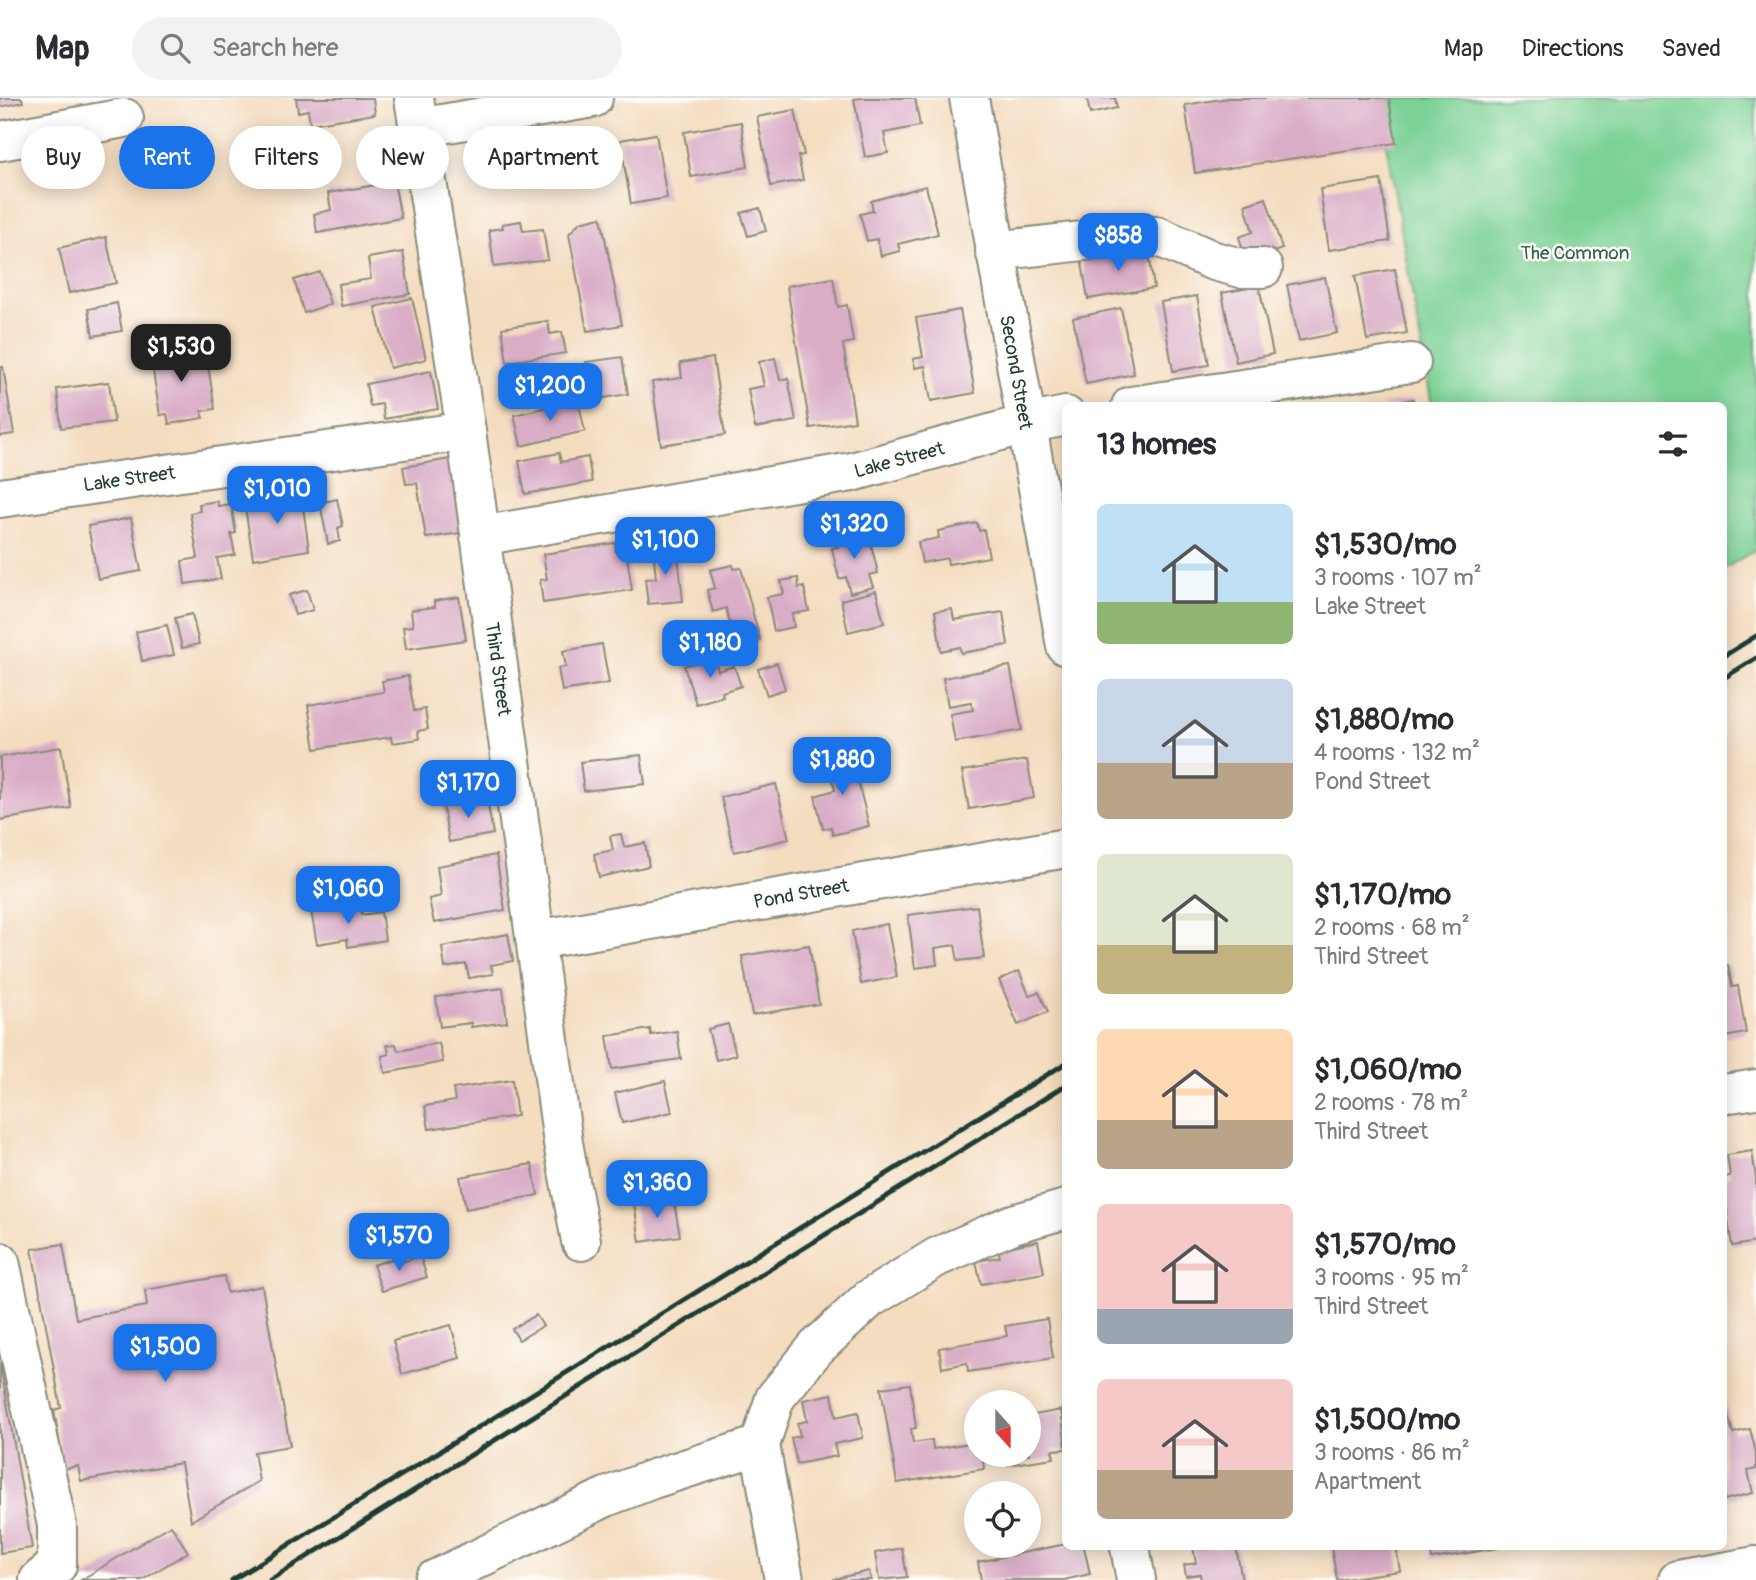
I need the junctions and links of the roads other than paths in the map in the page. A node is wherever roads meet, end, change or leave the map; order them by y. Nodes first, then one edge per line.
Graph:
1 (593, 98) edge
2 (969, 98) edge
3 (416, 113) edge
4 (124, 118) dead end
5 (0, 141) edge
6 (995, 251) junction
7 (1263, 268) dead end
8 (1410, 363) dead end
9 (1157, 402) edge
10 (1062, 417) edge
11 (1026, 424) junction
12 (466, 431) junction
13 (0, 498) edge
14 (480, 536) junction
15 (1059, 569) edge
16 (1062, 603) edge
17 (1062, 849) edge
18 (536, 940) junction
19 (1756, 1089) edge
20 (1727, 1094) edge
21 (1062, 1210) edge
22 (581, 1241) dead end
23 (0, 1262) edge
24 (4, 1300) edge
25 (760, 1445) junction
26 (1131, 1550) edge
27 (1756, 1566) edge
28 (39, 1580) edge
29 (433, 1580) edge
30 (785, 1580) edge
31 (1136, 1580) edge
32 (1678, 1580) edge

1 - 3 street
2 - 6 street, Second Street
3 - 12 street, Third Street
4 - 5 street
6 - 7 street
6 - 11 street, Second Street
8 - 9 street
10 - 11 street, Lake Street
11 - 14 street, Lake Street
11 - 15 street, Second Street
12 - 13 street, Lake Street
12 - 14 street, Third Street
14 - 18 street, Third Street
15 - 16 street, Second Street
17 - 18 street, Pond Street
18 - 22 street, Third Street
19 - 20 street
21 - 25 street
23 - 24 street
24 - 28 street
25 - 29 street
25 - 30 street
26 - 31 street
27 - 32 street

